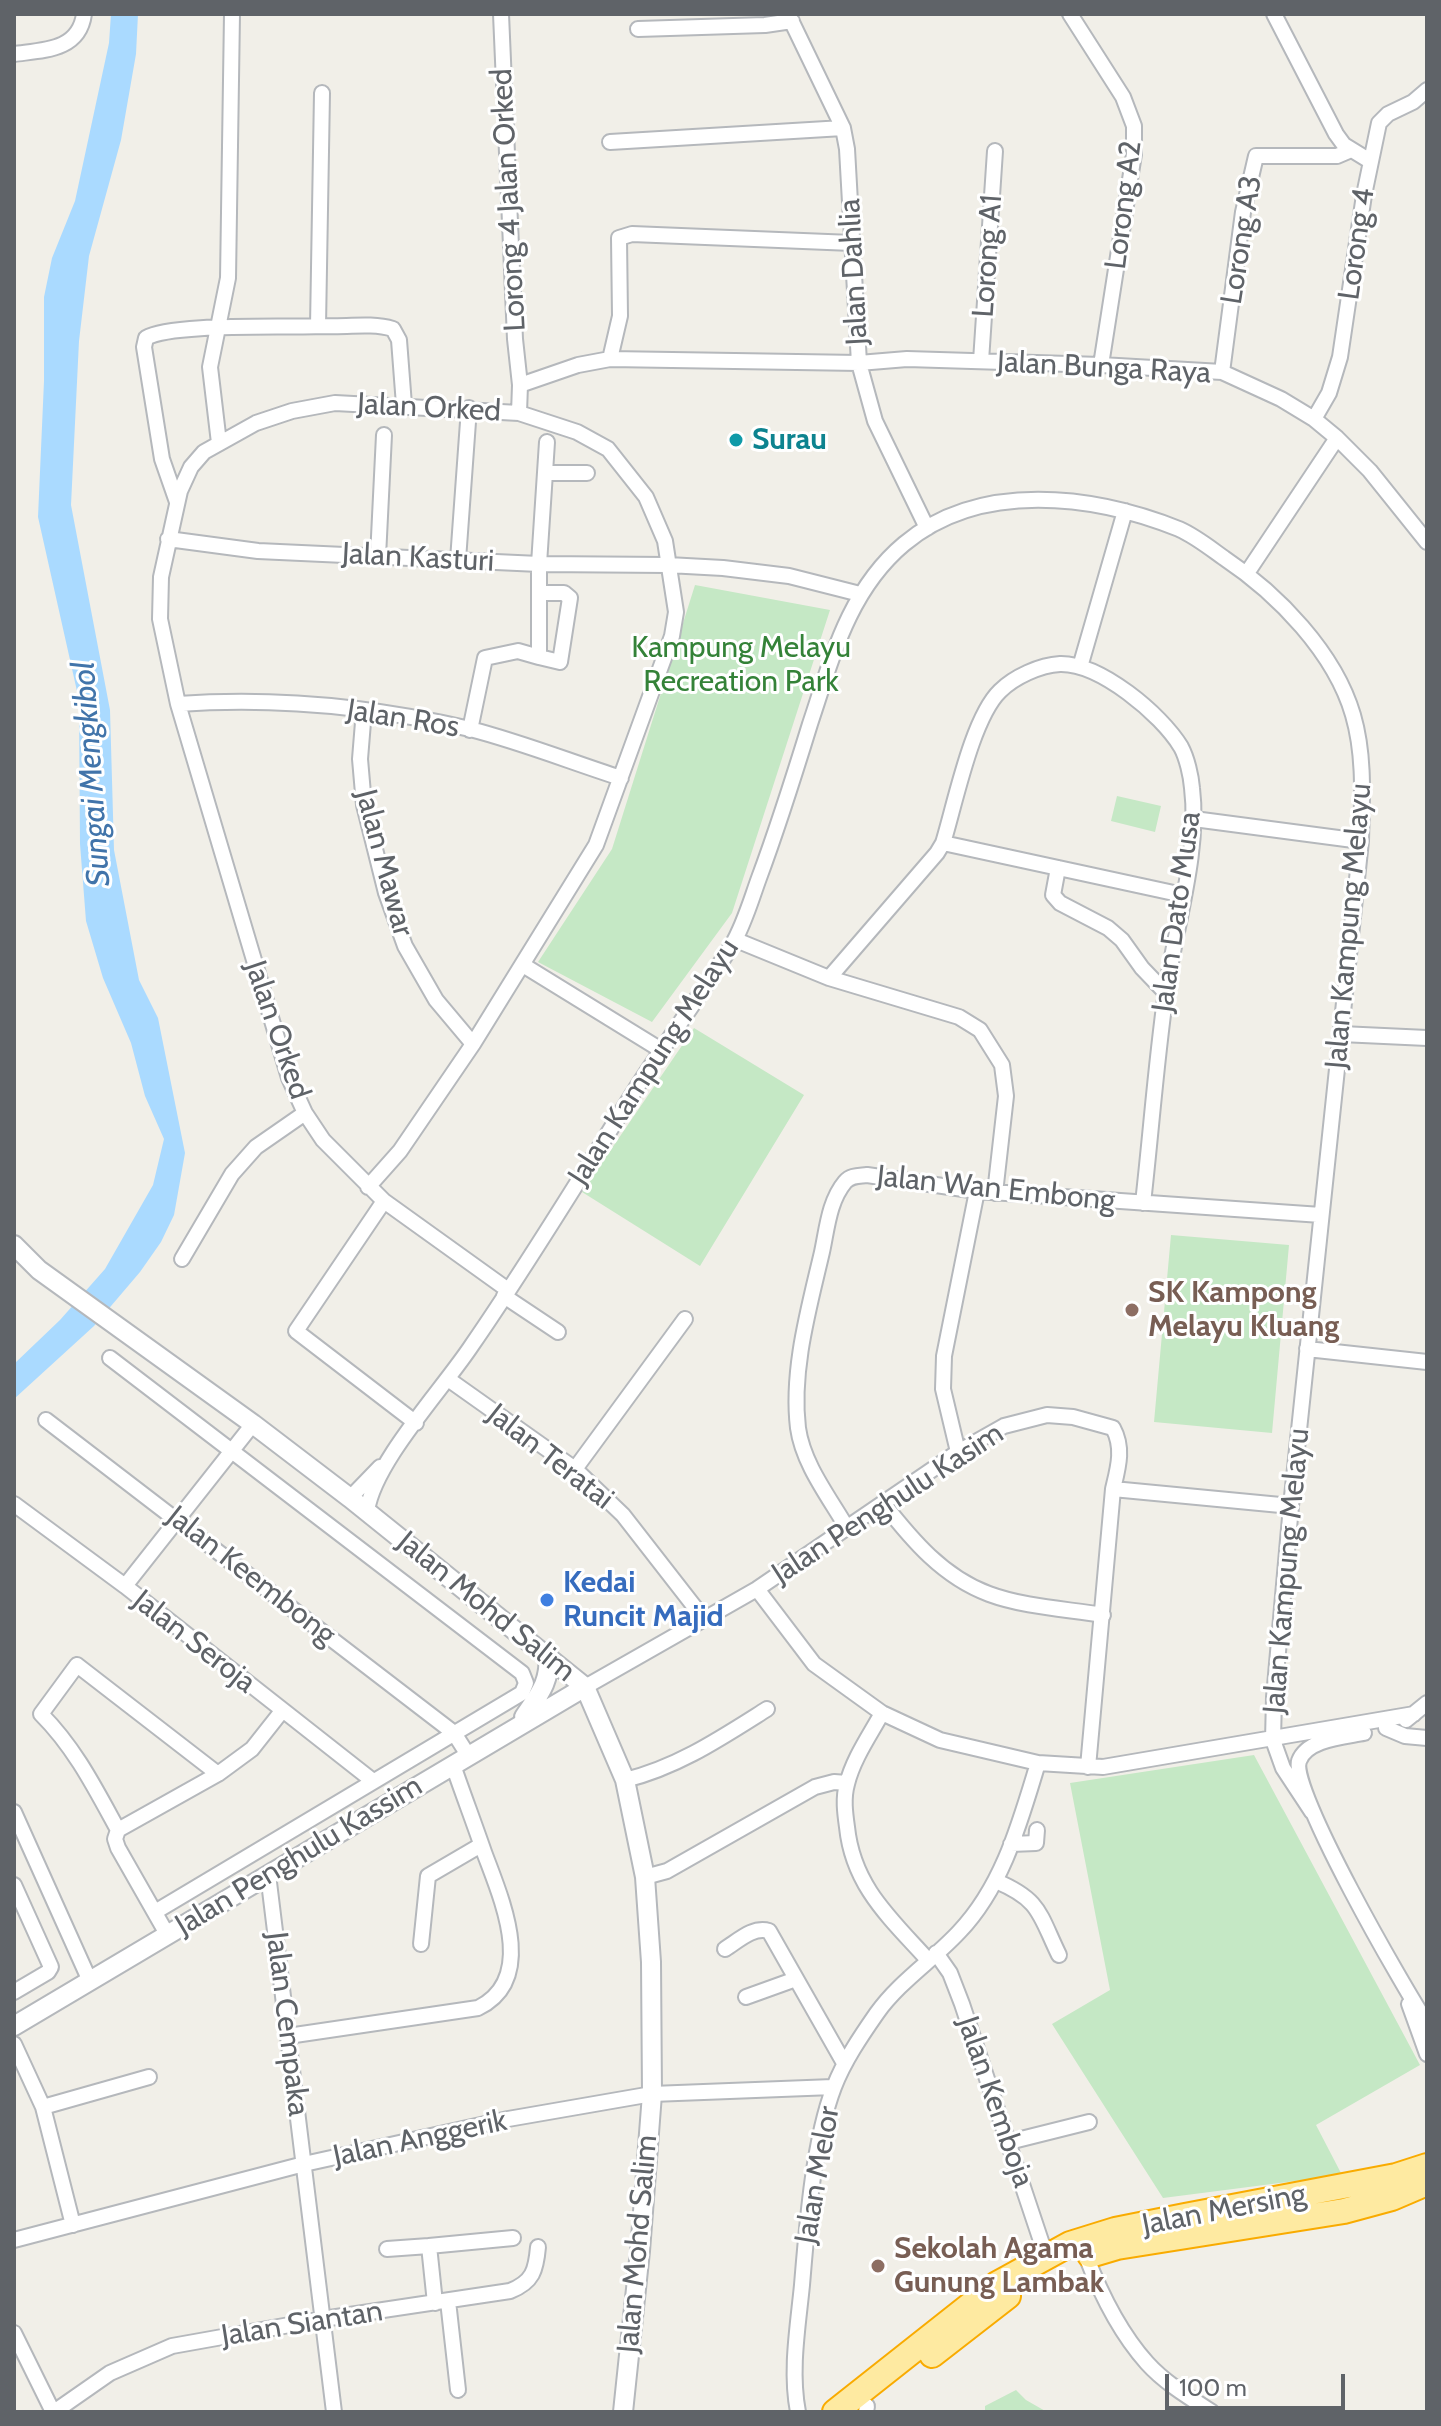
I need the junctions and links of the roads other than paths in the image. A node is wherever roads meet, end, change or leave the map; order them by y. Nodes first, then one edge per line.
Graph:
1 (84, 14) edge
2 (232, 14) edge
3 (501, 14) edge
4 (1070, 14) edge
5 (1274, 14) edge
6 (790, 18) edge
7 (638, 29) dead end
8 (14, 54) edge
9 (1427, 90) edge
10 (322, 93) dead end
11 (843, 128) junction
12 (610, 142) dead end
13 (1351, 150) junction
14 (995, 151) dead end
15 (1370, 161) junction
16 (852, 243) junction
17 (318, 326) junction
18 (216, 328) junction
19 (610, 359) junction
20 (981, 361) junction
21 (859, 363) junction
22 (1101, 365) junction
23 (1222, 372) junction
24 (520, 385) junction
25 (404, 405) junction
26 (469, 408) junction
27 (519, 413) junction
28 (1314, 419) junction
29 (384, 435) dead end
30 (1337, 438) junction
31 (547, 442) dead end
32 (219, 443) junction
33 (545, 473) junction
34 (587, 473) dead end
35 (177, 502) junction
36 (1125, 511) junction
37 (927, 528) junction
38 (168, 539) junction
39 (1427, 542) edge
40 (378, 557) junction
41 (458, 560) junction
42 (539, 564) junction
43 (668, 565) junction
44 (1247, 573) junction
45 (539, 593) junction
46 (860, 594) junction
47 (539, 657) junction
48 (1080, 667) junction
49 (178, 704) junction
50 (364, 710) junction
51 (470, 730) junction
52 (621, 778) junction
53 (1194, 819) junction
54 (1361, 841) junction
55 (943, 843) junction
56 (1058, 868) junction
57 (1183, 895) junction
58 (736, 940) junction
59 (523, 965) junction
60 (829, 978) junction
61 (1166, 993) junction
62 (1341, 1034) junction
63 (1427, 1038) edge
64 (473, 1044) junction
65 (661, 1050) junction
66 (305, 1113) junction
67 (368, 1187) junction
68 (977, 1191) junction
69 (995, 1193) junction
70 (384, 1201) junction
71 (1143, 1203) junction
72 (1321, 1215) junction
73 (14, 1245) edge
74 (14, 1259) edge
75 (182, 1259) dead end
76 (39, 1270) junction
77 (506, 1293) junction
78 (685, 1319) dead end
79 (558, 1332) dead end
80 (1307, 1349) junction
81 (110, 1358) dead end
82 (1427, 1362) edge
83 (448, 1379) junction
84 (46, 1420) dead end
85 (416, 1423) junction
86 (253, 1424) junction
87 (232, 1451) junction
88 (958, 1452) junction
89 (387, 1462) junction
90 (575, 1469) junction
91 (1113, 1489) junction
92 (350, 1498) junction
93 (883, 1503) junction
94 (14, 1504) edge
95 (1291, 1506) junction
96 (367, 1511) junction
97 (178, 1520) junction
98 (847, 1528) junction
99 (125, 1586) junction
100 (757, 1589) junction
101 (1103, 1615) junction
102 (704, 1619) junction
103 (548, 1655) junction
104 (526, 1683) joint
105 (585, 1687) junction
106 (1427, 1703) edge
107 (767, 1709) dead end
108 (282, 1711) junction
109 (882, 1713) junction
110 (1414, 1714) junction
111 (518, 1726) junction
112 (1386, 1728) junction
113 (454, 1733) junction
114 (1427, 1738) edge
115 (1273, 1740) junction
116 (460, 1760) junction
117 (1038, 1763) junction
118 (1088, 1767) junction
119 (218, 1774) junction
120 (625, 1780) junction
121 (373, 1781) junction
122 (847, 1783) junction
123 (14, 1812) edge
124 (1312, 1812) junction
125 (118, 1830) junction
126 (1037, 1830) dead end
127 (1011, 1844) junction
128 (481, 1845) junction
129 (268, 1874) junction
130 (645, 1877) junction
131 (996, 1881) junction
132 (14, 1885) edge
133 (155, 1912) junction
134 (64, 1924) junction
135 (167, 1934) junction
136 (38, 1937) junction
137 (421, 1944) dead end
138 (725, 1949) dead end
139 (1059, 1955) dead end
140 (932, 1956) junction
141 (89, 1979) junction
142 (796, 1979) junction
143 (1404, 1989) junction
144 (14, 1992) edge
145 (746, 1997) dead end
146 (1427, 2023) edge
147 (14, 2026) edge
148 (288, 2036) junction
149 (14, 2044) edge
150 (1427, 2054) edge
151 (844, 2063) junction
152 (149, 2077) dead end
153 (833, 2087) junction
154 (652, 2094) junction
155 (43, 2107) junction
156 (1089, 2122) dead end
157 (1009, 2142) junction
158 (1427, 2156) edge
159 (304, 2164) junction
160 (1427, 2166) edge
161 (1371, 2182) junction
162 (1427, 2183) edge
163 (1392, 2198) junction
164 (1427, 2198) edge
165 (73, 2225) junction
166 (513, 2238) dead end
167 (14, 2240) edge
168 (429, 2246) junction
169 (538, 2247) dead end
170 (387, 2249) dead end
171 (1046, 2256) junction
172 (1086, 2256) junction
173 (442, 2302) junction
174 (323, 2319) junction
175 (14, 2333) edge
176 (458, 2390) dead end
177 (622, 2407) edge
178 (864, 2410) edge
179 (54, 2412) edge
180 (334, 2412) edge
181 (798, 2412) edge
182 (835, 2412) edge
183 (1212, 2412) edge

1 - 8 street
2 - 18 street
3 - 24 street, Lorong 4 Jalan Orked
4 - 22 street, Lorong A2
5 - 13 street
6 - 7 street
6 - 11 street, Jalan Dahlia
9 - 15 street, Lorong 4
10 - 17 street
11 - 12 street
11 - 16 street, Jalan Dahlia
13 - 15 street
13 - 23 street, Lorong A3
14 - 20 street, Lorong A1
15 - 28 street, Lorong 4
16 - 19 street
16 - 21 street, Jalan Dahlia
17 - 18 street
17 - 25 street
18 - 32 street
18 - 35 street
19 - 21 street, Jalan Bunga Raya
19 - 24 street, Jalan Bunga Raya
20 - 21 street, Jalan Bunga Raya
20 - 22 street, Jalan Bunga Raya
21 - 37 street, Jalan Dahlia
22 - 23 street, Jalan Bunga Raya
23 - 28 street, Jalan Bunga Raya
24 - 27 street, Lorong 4 Jalan Orked
25 - 26 street, Jalan Orked
25 - 32 street, Jalan Orked
26 - 27 street, Jalan Orked
26 - 41 street
27 - 43 street, Jalan Orked
28 - 30 street, Jalan Bunga Raya
29 - 40 street
30 - 39 street, Jalan Bunga Raya
30 - 44 street
31 - 33 street
32 - 35 street, Jalan Orked
33 - 34 street
33 - 42 street
35 - 38 street, Jalan Orked
36 - 37 street, Jalan Kampung Melayu
36 - 44 street, Jalan Kampung Melayu
36 - 48 street
37 - 46 street, Jalan Kampung Melayu
38 - 40 street, Jalan Kasturi
38 - 49 street, Jalan Orked
40 - 41 street, Jalan Kasturi
41 - 42 street, Jalan Kasturi
42 - 43 street, Jalan Kasturi
42 - 45 street
43 - 46 street, Jalan Kasturi
43 - 52 street, Jalan Orked
44 - 54 street, Jalan Kampung Melayu
45 - 47 street
45 - 47 street
46 - 58 street, Jalan Kampung Melayu
47 - 51 street
48 - 53 street, Jalan Dato Musa
48 - 55 street, Jalan Dato Musa
49 - 50 street, Jalan Ros
49 - 66 street, Jalan Orked
50 - 51 street, Jalan Ros
50 - 64 street, Jalan Mawar
51 - 52 street, Jalan Ros
52 - 59 street, Jalan Orked
53 - 54 street
53 - 57 street, Jalan Dato Musa
54 - 62 street, Jalan Kampung Melayu
55 - 56 street
55 - 60 street, Jalan Dato Musa
56 - 57 street
56 - 61 street
57 - 61 street, Jalan Dato Musa
58 - 60 street
58 - 65 street, Jalan Kampung Melayu
59 - 64 street, Jalan Orked
59 - 65 street
60 - 69 street
61 - 71 street, Jalan Dato Musa
62 - 63 street
62 - 72 street, Jalan Kampung Melayu
64 - 67 street, Jalan Orked
65 - 77 street, Jalan Kampung Melayu
66 - 67 street, Jalan Orked
66 - 75 street
67 - 70 street, Jalan Orked
68 - 69 street, Jalan Wan Embong
68 - 88 street
68 - 98 street, Jalan Wan Embong
69 - 71 street, Jalan Wan Embong
70 - 77 street, Jalan Orked
70 - 85 street
71 - 72 street, Jalan Wan Embong
72 - 80 street, Jalan Kampung Melayu
73 - 76 street, Jalan Mohd Salim
74 - 76 street, Jalan Mohd Salim
76 - 86 street, Jalan Mohd Salim
77 - 79 street, Jalan Orked
77 - 83 street, Jalan Kampung Melayu
78 - 90 street
80 - 82 street
80 - 95 street, Jalan Kampung Melayu
81 - 87 street, Jalan Mohd Salim
83 - 85 street, Jalan Kampung Melayu
83 - 90 street, Jalan Teratai
84 - 97 street, Jalan Keembong
85 - 89 street, Jalan Kampung Melayu
86 - 87 street
86 - 92 street, Jalan Mohd Salim
87 - 97 street
87 - 104 street, Jalan Mohd Salim
88 - 91 street, Jalan Penghulu Kasim
88 - 93 street, Jalan Penghulu Kasim
89 - 92 street, Jalan Kampung Melayu
89 - 96 street, Jalan Kampung Melayu
90 - 102 street, Jalan Teratai
91 - 95 street
91 - 101 street, Jalan Penghulu Kasim
92 - 96 street, Jalan Mohd Salim
93 - 98 street, Jalan Penghulu Kasim
93 - 101 street
94 - 99 street, Jalan Seroja
95 - 115 street, Jalan Kampung Melayu
96 - 103 street, Jalan Mohd Salim
97 - 99 street
97 - 113 street, Jalan Keembong
98 - 100 street, Jalan Penghulu Kasim
99 - 108 street, Jalan Seroja
100 - 102 street, Jalan Penghulu Kasim
100 - 109 street
101 - 118 street, Jalan Penghulu Kasim
102 - 105 street, Jalan Penghulu Kasim
103 - 105 street, Jalan Mohd Salim
103 - 111 street
104 - 113 street, Jalan Penghulu Kassim
105 - 111 street, Jalan Penghulu Kassim
105 - 120 street, Jalan Mohd Salim
106 - 110 street
107 - 120 street
108 - 119 street
108 - 121 street, Jalan Seroja
109 - 117 street
109 - 122 street, Jalan Kemboja
110 - 112 street
110 - 115 street
111 - 116 street, Jalan Penghulu Kassim
112 - 114 street
112 - 124 street
113 - 116 street, Jalan Keembong
113 - 121 street, Jalan Penghulu Kassim
115 - 118 street
115 - 124 street
116 - 128 street, Jalan Keembong
116 - 129 street, Jalan Penghulu Kassim
117 - 118 street
117 - 127 street, Jalan Melor
119 - 125 street
119 - 125 street
120 - 130 street, Jalan Mohd Salim
121 - 133 street, Jalan Penghulu Kassim
122 - 130 street
122 - 140 street, Jalan Kemboja
123 - 134 street
124 - 143 street
125 - 133 street
126 - 127 street
127 - 131 street, Jalan Melor
128 - 137 street
128 - 148 street, Jalan Keembong
129 - 135 street, Jalan Penghulu Kassim
129 - 148 street, Jalan Cempaka
130 - 154 street, Jalan Mohd Salim
131 - 139 street
131 - 140 street, Jalan Melor
132 - 136 street
133 - 135 street
134 - 136 street
134 - 141 street
135 - 141 street, Jalan Penghulu Kassim
136 - 144 street
138 - 142 street
140 - 151 street, Jalan Melor
140 - 157 street, Jalan Kemboja
141 - 147 street, Jalan Penghulu Kassim
142 - 145 street
142 - 151 street
143 - 146 street
143 - 150 street
148 - 159 street, Jalan Cempaka
149 - 155 street
151 - 153 street, Jalan Melor
152 - 155 street
153 - 154 street, Jalan Anggerik
153 - 181 street, Jalan Melor
154 - 159 street, Jalan Anggerik
154 - 177 street, Jalan Mohd Salim
155 - 165 street
156 - 157 street
157 - 171 street, Jalan Kemboja
158 - 161 highway
159 - 165 street, Jalan Anggerik
159 - 174 street, Jalan Cempaka
160 - 161 highway, Jalan Mersing
161 - 171 highway, Jalan Mersing
162 - 163 highway, Jalan Mersing
163 - 164 highway
163 - 172 highway, Jalan Mersing
165 - 167 street, Jalan Anggerik
166 - 168 street
168 - 170 street
168 - 173 street
169 - 173 street, Jalan Siantan
171 - 182 highway, Jalan Mersing
172 - 178 highway, Jalan Mersing
172 - 183 street
173 - 174 street, Jalan Siantan
173 - 176 street
174 - 179 street, Jalan Siantan
174 - 180 street, Jalan Cempaka
175 - 179 street

